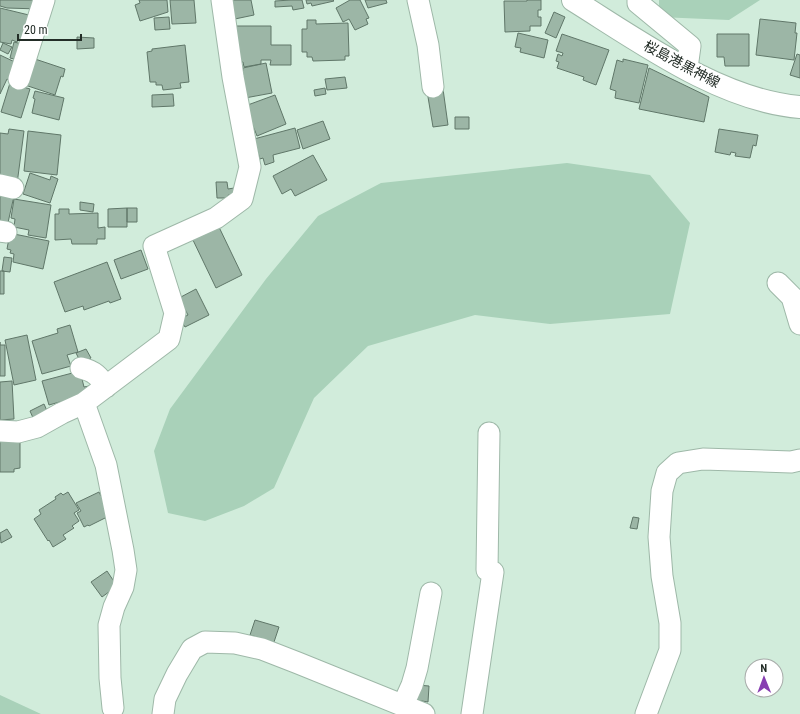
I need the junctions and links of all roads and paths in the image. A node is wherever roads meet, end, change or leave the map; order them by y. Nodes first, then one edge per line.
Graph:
1 (44, 0) edge
2 (222, 0) edge
3 (418, 0) edge
4 (573, 0) edge
5 (638, 0) edge
6 (687, 68) junction
7 (19, 79) dead end
8 (433, 87) dead end
9 (800, 107) edge
10 (778, 283) dead end
11 (800, 324) edge
12 (82, 368) dead end
13 (106, 387) junction
14 (84, 403) junction
15 (0, 431) edge
16 (489, 433) dead end
17 (800, 460) edge
18 (431, 593) dead end
19 (403, 705) junction
20 (114, 708) dead end
21 (159, 711) edge
22 (424, 714) edge
23 (472, 714) edge
24 (646, 714) edge

1 - 7 street
2 - 13 street
3 - 8 street
4 - 6 main road, 桜島港黒神線
5 - 6 street
6 - 9 main road, 桜島港黒神線
10 - 11 street
12 - 13 street
13 - 14 street
14 - 15 street
14 - 20 street
16 - 23 street
17 - 24 street
18 - 19 street
19 - 21 street
19 - 22 street

